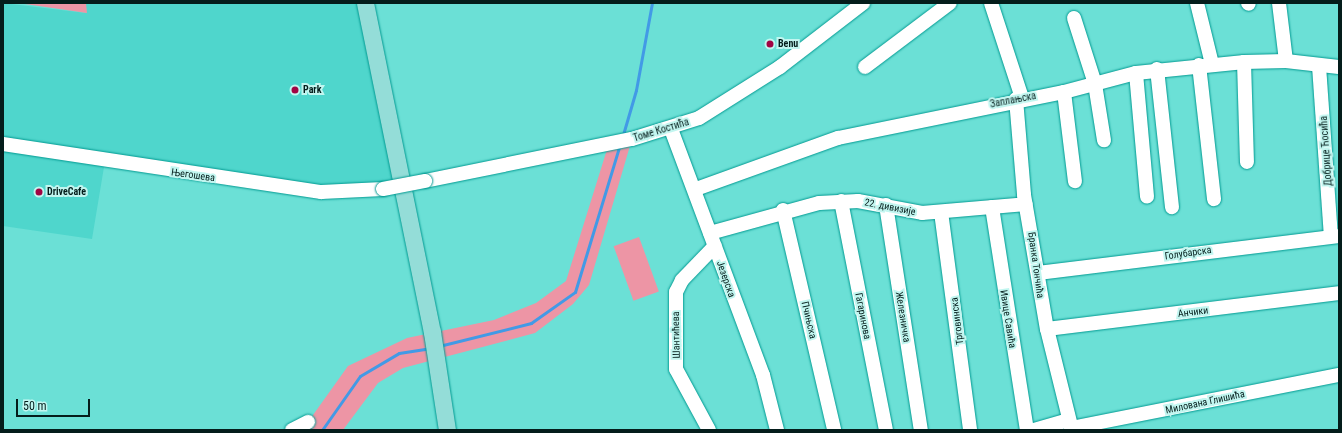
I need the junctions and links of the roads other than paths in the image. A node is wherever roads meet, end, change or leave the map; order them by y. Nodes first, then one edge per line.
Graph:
1 (365, 3) edge
2 (864, 3) edge
3 (950, 3) edge
4 (991, 3) edge
5 (1197, 3) edge
6 (1279, 3) edge
7 (1074, 18) dead end
8 (1286, 61) junction
9 (1244, 62) junction
10 (1206, 64) junction
11 (1319, 66) junction
12 (865, 67) dead end
13 (1339, 67) edge
14 (1158, 69) junction
15 (1136, 73) junction
16 (1096, 84) junction
17 (1064, 92) junction
18 (1019, 98) junction
19 (671, 129) junction
20 (1104, 140) dead end
21 (3, 144) edge
22 (1247, 162) dead end
23 (425, 181) joint
24 (1075, 181) dead end
25 (696, 189) junction
26 (1147, 197) dead end
27 (1214, 199) dead end
28 (841, 201) junction
29 (1026, 204) junction
30 (886, 205) junction
31 (992, 207) junction
32 (1172, 207) dead end
33 (783, 210) junction
34 (941, 212) junction
35 (1335, 236) edge
36 (713, 240) junction
37 (1038, 273) junction
38 (1339, 293) edge
39 (1047, 329) junction
40 (1339, 375) edge
41 (308, 422) dead end
42 (1071, 426) edge
43 (292, 430) edge
44 (447, 430) edge
45 (709, 430) edge
46 (777, 430) edge
47 (834, 430) edge
48 (886, 430) edge
49 (921, 430) edge
50 (970, 430) edge
51 (1027, 430) edge
52 (1034, 430) edge

1 - 44 main road
2 - 19 street, Томе Костића
3 - 12 street
4 - 18 street, Бранка Тончића
5 - 10 street
6 - 8 street
7 - 16 street
8 - 9 street, Заплањска
8 - 11 street, Заплањска
9 - 10 street, Заплањска
9 - 22 street
10 - 14 street, Заплањска
10 - 27 street
11 - 13 street, Заплањска
11 - 35 street, Добрице Ћосића
14 - 15 street, Заплањска
14 - 32 street
15 - 16 street, Заплањска
15 - 26 street
16 - 17 street, Заплањска
16 - 20 street
17 - 18 street, Заплањска
17 - 24 street
18 - 25 street, Заплањска
18 - 29 street, Бранка Тончића
19 - 23 street, Томе Костића
19 - 25 street, Језерска
21 - 23 street, Његошева, bridge
25 - 36 street, Језерска
28 - 30 street, 22. дивизије
28 - 33 street, 22. дивизије
28 - 48 street, Гагаринова
29 - 31 street, 22. дивизије
29 - 37 street, Бранка Тончића
30 - 34 street, 22. дивизије
30 - 49 street, Железничка
31 - 34 street, 22. дивизије
31 - 51 street, Ивице Савића
33 - 36 street, 22. дивизије
33 - 47 street, Пчињска
34 - 50 street, Трговинска
35 - 37 street, Голубарска
36 - 45 street, Шантићева
36 - 46 street, Језерска
37 - 39 street, Бранка Тончића
38 - 39 street, Анчики
39 - 42 street, Бранка Тончића
40 - 42 street, Милована Глишића
41 - 43 street
42 - 52 street, Милована Глишића

